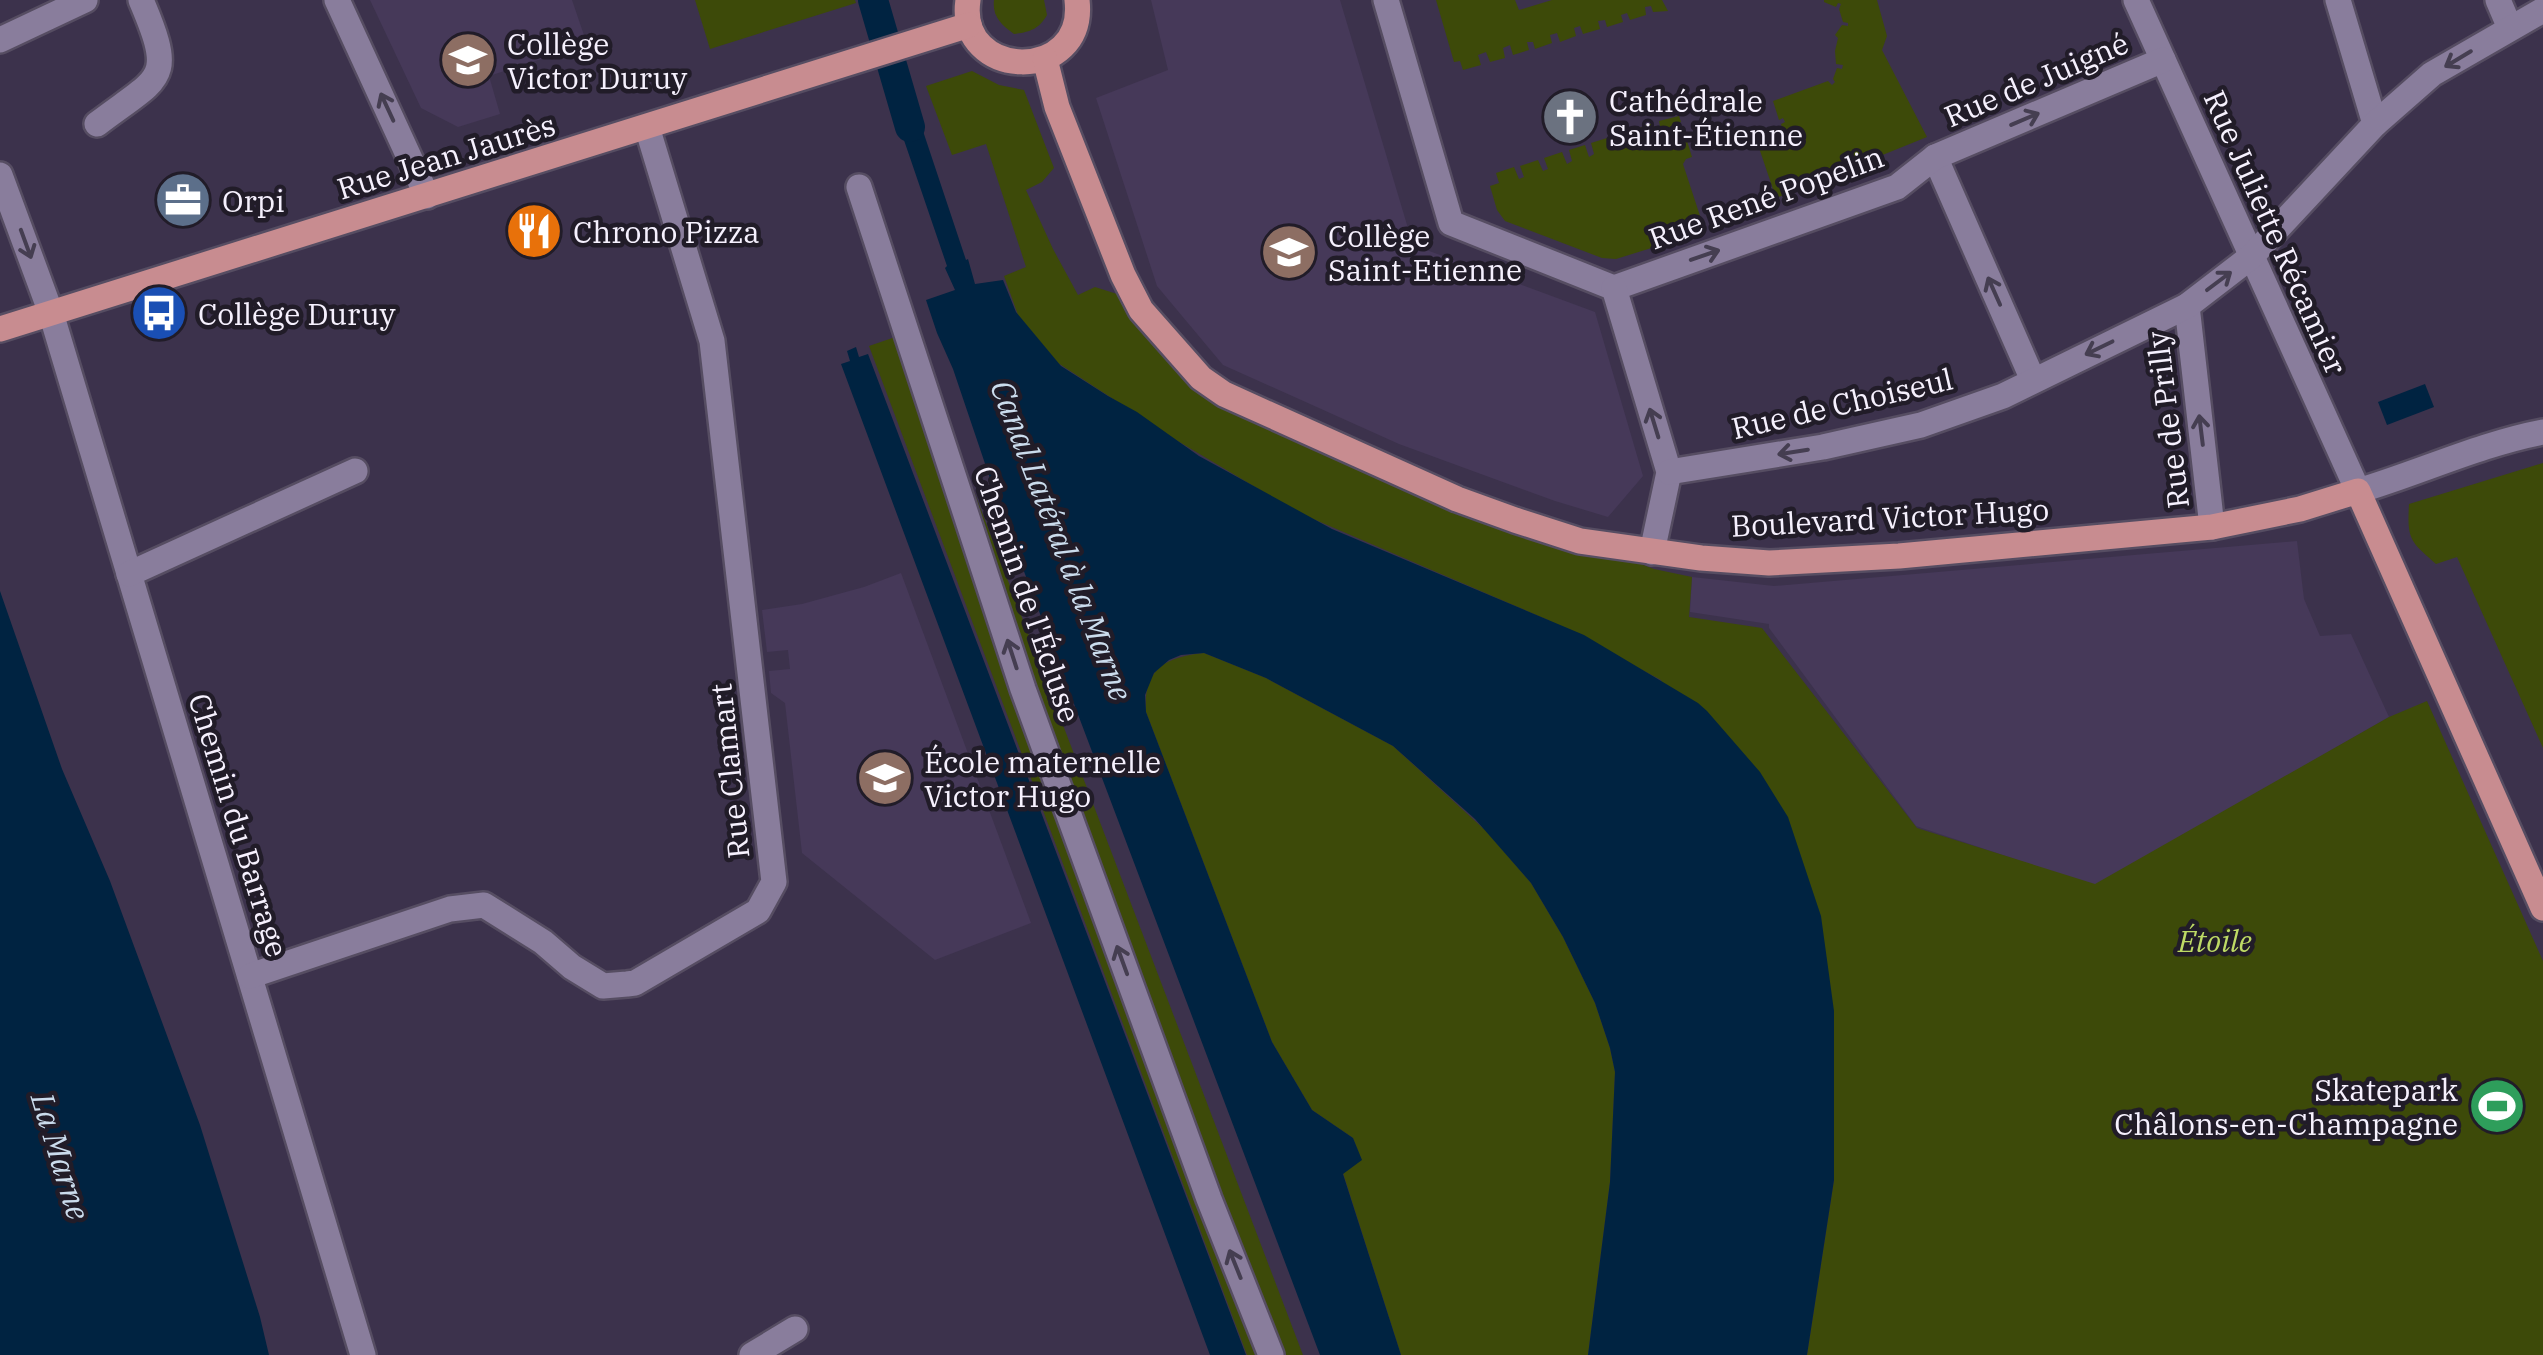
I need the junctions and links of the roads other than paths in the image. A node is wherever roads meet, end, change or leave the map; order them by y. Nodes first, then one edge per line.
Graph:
1 (85, 0) edge
2 (141, 0) edge
3 (337, 0) edge
4 (1077, 0) edge
5 (1386, 0) edge
6 (2136, 0) edge
7 (2338, 0) edge
8 (2498, 0) edge
9 (2543, 10) edge
10 (968, 13) edge
11 (2510, 28) junction
12 (0, 40) edge
13 (1045, 59) junction
14 (2163, 60) junction
15 (96, 124) dead end
16 (2375, 124) junction
17 (646, 127) junction
18 (1935, 158) junction
19 (0, 175) edge
20 (859, 187) dead end
21 (428, 196) junction
22 (2252, 256) junction
23 (1614, 288) junction
24 (2187, 306) junction
25 (39, 317) junction
26 (0, 329) edge
27 (2033, 380) junction
28 (2543, 432) edge
29 (355, 471) dead end
30 (1668, 472) junction
31 (2358, 491) junction
32 (2212, 527) junction
33 (1652, 552) junction
34 (130, 574) junction
35 (2543, 908) edge
36 (250, 976) junction
37 (796, 1330) dead end
38 (364, 1355) edge
39 (752, 1355) edge
40 (1271, 1355) edge

1 - 12 street
2 - 15 street
21 -> 3 street
4 - 13 main road
5 - 23 street
6 - 14 street, Rue Juliette Récamier
7 - 16 street
8 - 11 street
9 - 11 street, Rue de Choiseul
10 - 13 main road
10 - 17 main road, Rue Jean Jaurès
11 -> 16 street, Rue de Choiseul
13 - 33 main road, Boulevard Victor Hugo
18 -> 14 street, Rue de Juigné
14 - 22 street, Rue Juliette Récamier
16 - 22 street, Rue de Choiseul
17 - 21 main road, Rue Jean Jaurès
17 - 36 street, Rue Clamart
23 -> 18 street, Rue René Popelin
27 -> 18 street
19 -> 25 street, Chemin du Barrage
40 -> 20 street, Chemin de l'Écluse
21 - 25 main road, Rue Jean Jaurès
24 -> 22 street, Rue de Choiseul
22 - 31 street, Rue Juliette Récamier
30 -> 23 street
24 -> 27 street, Rue de Choiseul
32 -> 24 street, Rue de Prilly
25 - 26 main road, Rue Jean Jaurès
25 - 34 street, Chemin du Barrage
27 -> 30 street, Rue de Choiseul
28 - 31 street, Boulevard Victor Hugo
29 - 34 street
30 - 33 street
31 - 32 main road, Boulevard Victor Hugo
31 - 35 main road
32 - 33 main road, Boulevard Victor Hugo
34 - 36 street, Chemin du Barrage
36 - 38 street, Chemin du Barrage
37 - 39 street

